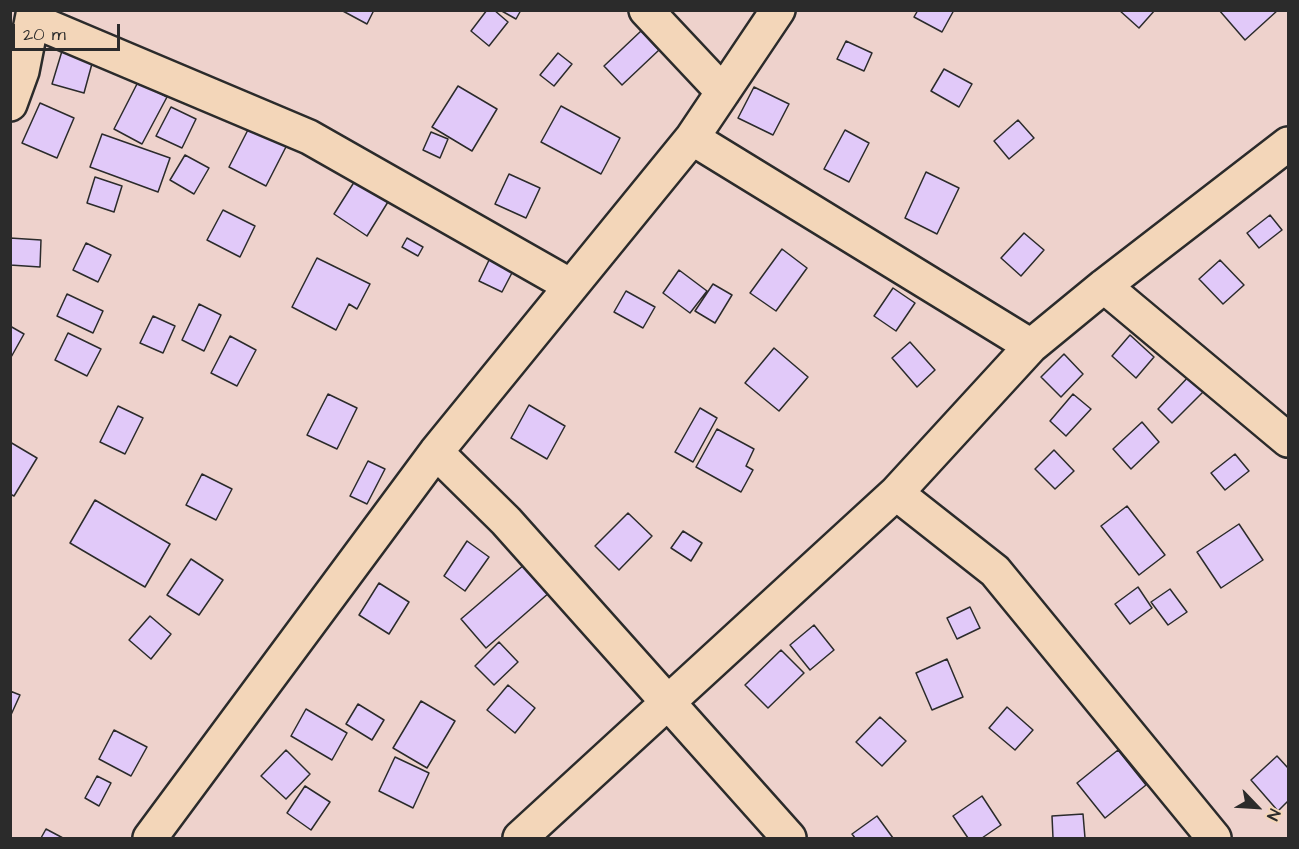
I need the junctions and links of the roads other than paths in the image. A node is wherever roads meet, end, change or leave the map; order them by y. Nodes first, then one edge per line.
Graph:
1 (646, 10) edge
2 (778, 10) edge
3 (33, 15) edge
4 (723, 92) junction
5 (10, 104) edge
6 (692, 138) junction
7 (1288, 144) edge
8 (571, 286) junction
9 (1104, 286) junction
10 (1030, 346) junction
11 (1288, 440) edge
12 (436, 452) junction
13 (896, 493) junction
14 (666, 703) junction
15 (150, 838) edge
16 (520, 838) edge
17 (789, 838) edge
18 (1214, 838) edge

1 - 4 street
2 - 4 street
3 - 5 street
3 - 8 street
4 - 6 street
6 - 8 street
6 - 10 street
7 - 9 street
8 - 12 street
9 - 10 street
9 - 11 street
10 - 13 street
12 - 14 street
12 - 15 street
13 - 14 street
13 - 18 street
14 - 16 street
14 - 17 street

